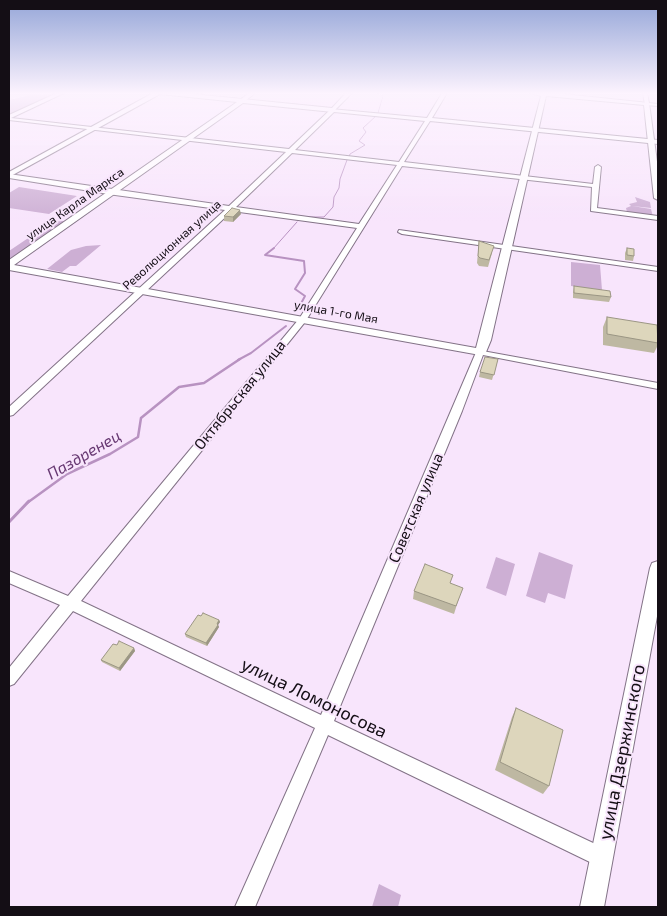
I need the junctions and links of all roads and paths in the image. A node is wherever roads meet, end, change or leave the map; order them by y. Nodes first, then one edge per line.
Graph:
1 (81, 136) edge
2 (155, 136) edge
3 (194, 136) edge
4 (306, 136) edge
5 (418, 136) edge
6 (534, 136) edge
7 (593, 136) edge
8 (188, 140) junction
9 (656, 142) edge
10 (290, 151) junction
11 (400, 164) junction
12 (598, 167) dead end
13 (9, 176) edge
14 (523, 178) junction
15 (596, 186) junction
16 (110, 192) junction
17 (658, 198) edge
18 (230, 208) junction
19 (658, 218) edge
20 (361, 226) junction
21 (402, 232) dead end
22 (507, 248) junction
23 (9, 265) edge
24 (658, 269) edge
25 (141, 291) junction
26 (302, 320) junction
27 (480, 352) junction
28 (658, 386) edge
29 (9, 413) edge
30 (658, 568) edge
31 (9, 577) edge
32 (70, 603) junction
33 (9, 679) edge
34 (324, 726) junction
35 (601, 857) junction
36 (245, 907) edge
37 (592, 907) edge

1 - 13 main road
2 - 8 street
3 - 8 main road, улица Карла Маркса
4 - 10 street, Революционная улица
5 - 11 street, Октябрьская улица
6 - 14 main road, Советская улица
7 - 9 street
8 - 10 street
8 - 16 main road, улица Карла Маркса
9 - 17 main road
10 - 11 street
10 - 18 street, Революционная улица
11 - 14 street
11 - 20 street, Октябрьская улица
12 - 15 street
13 - 16 street
14 - 15 street
14 - 22 main road, Советская улица
15 - 19 street
16 - 18 street
16 - 23 main road, улица Карла Маркса
18 - 20 street
18 - 25 street, Революционная улица
20 - 26 street, Октябрьская улица
21 - 22 street
22 - 24 street
22 - 27 main road, Советская улица
23 - 25 main road, улица 1-го Мая
25 - 26 main road, улица 1-го Мая
25 - 29 street, Революционная улица
26 - 27 main road, улица 1-го Мая
26 - 32 street, Октябрьская улица
27 - 28 street, улица 1-го Мая
27 - 34 street, Советская улица
30 - 35 main road, улица Дзержинского
31 - 32 street, улица Ломоносова
32 - 33 street, Октябрьская улица
32 - 34 street, улица Ломоносова
34 - 35 street, улица Ломоносова
34 - 36 street, Советская улица
35 - 37 main road, улица Дзержинского

